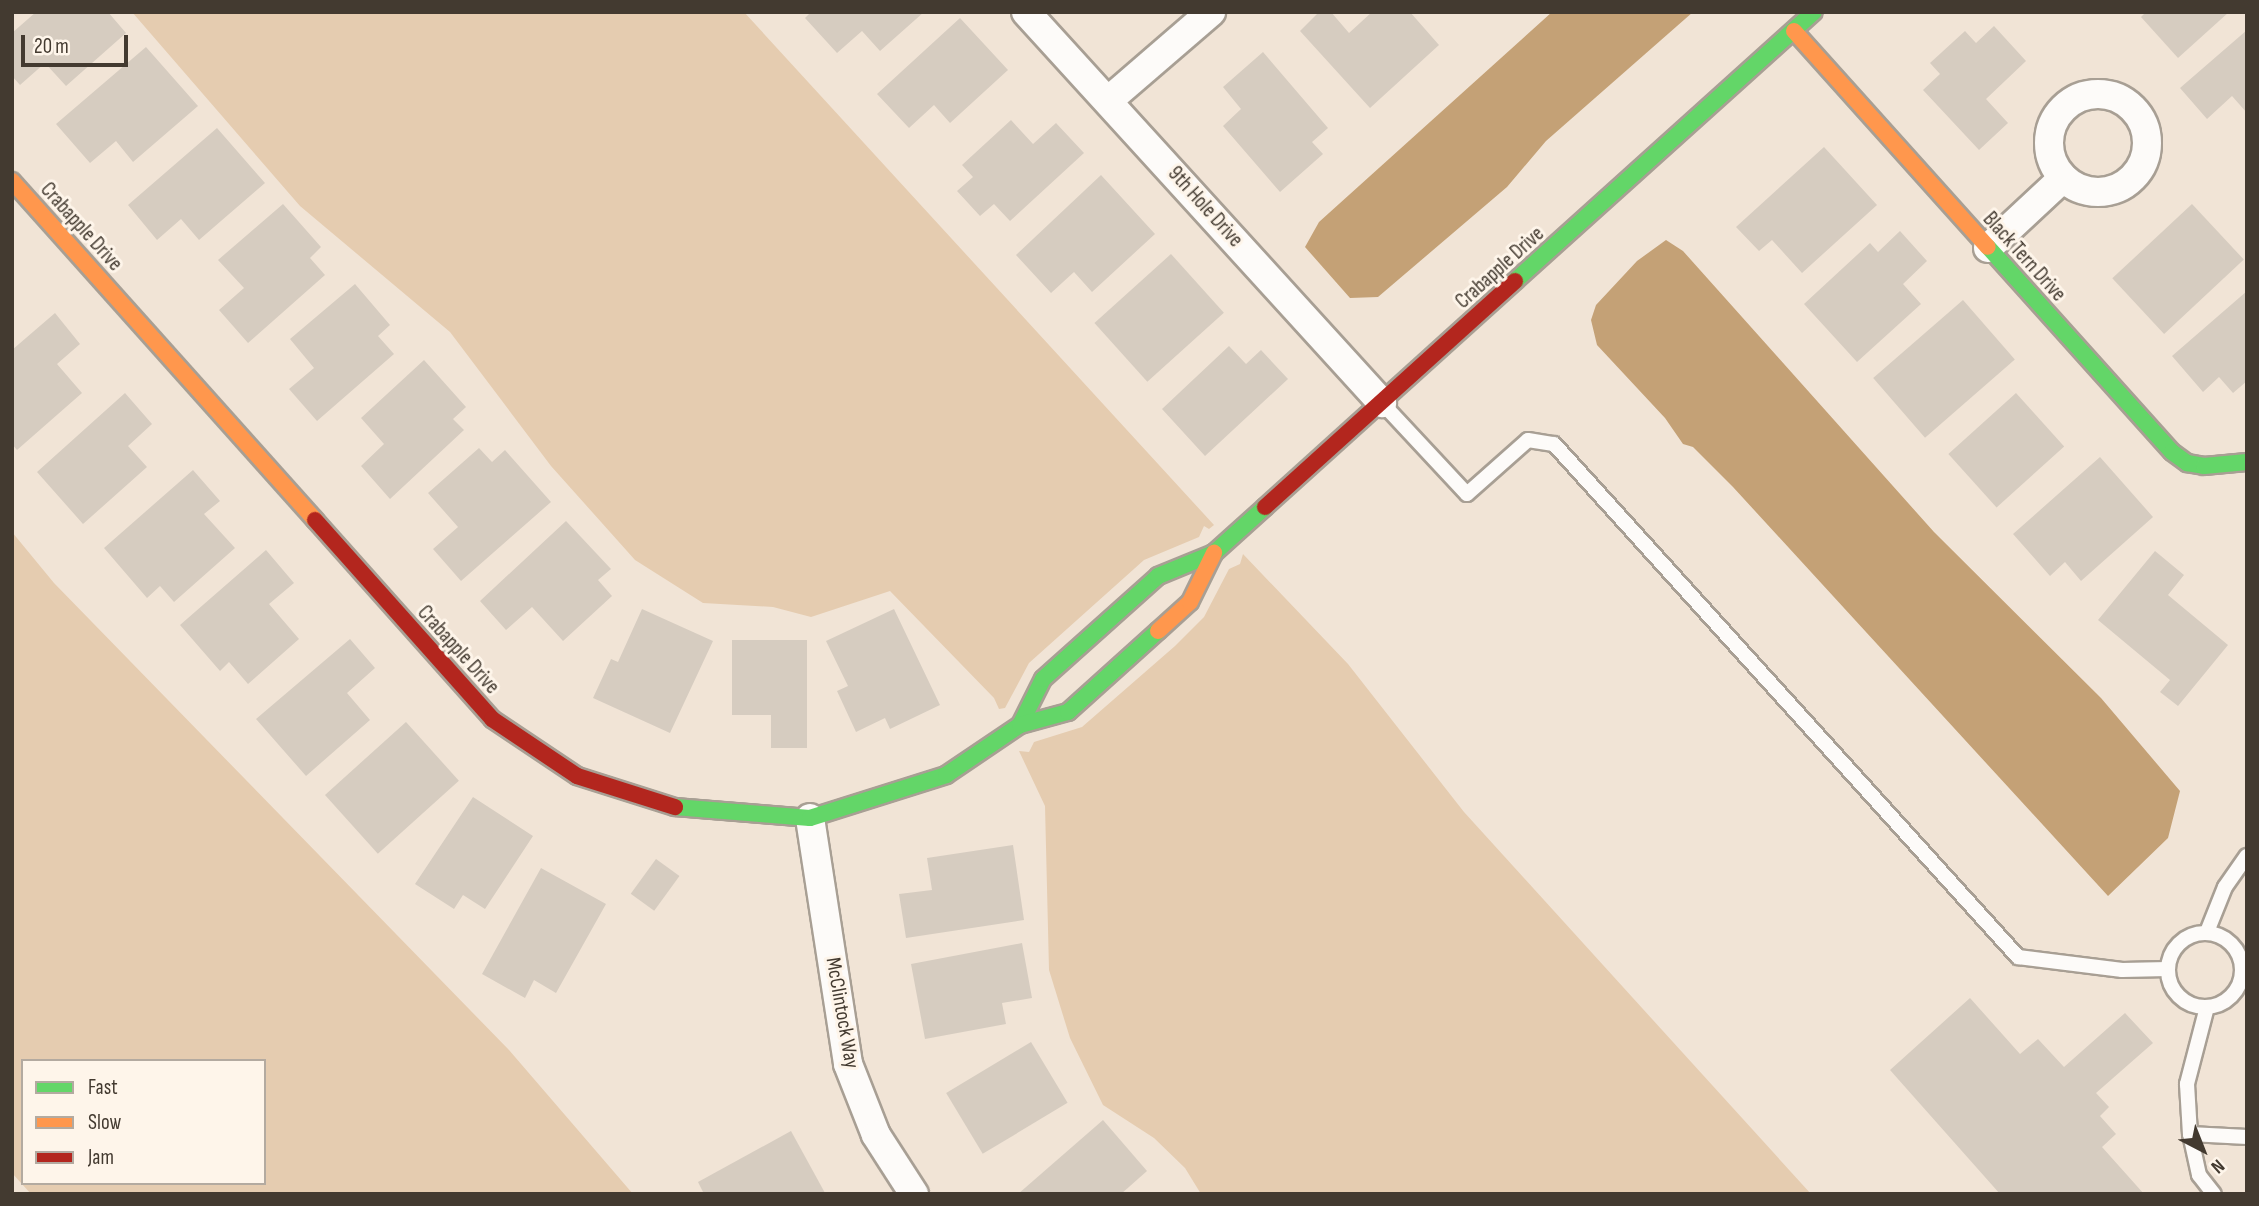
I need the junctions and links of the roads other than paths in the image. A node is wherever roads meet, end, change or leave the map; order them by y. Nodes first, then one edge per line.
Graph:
1 (1026, 12) edge
2 (1211, 12) edge
3 (1814, 12) edge
4 (1794, 30) junction
5 (1109, 100) junction
6 (2063, 178) dead end
7 (12, 181) edge
8 (1988, 248) junction
9 (1382, 403) junction
10 (2247, 462) edge
11 (1214, 553) junction
12 (1020, 725) junction
13 (810, 818) junction
14 (2247, 856) edge
15 (2207, 932) junction
16 (2244, 958) edge
17 (2168, 970) junction
18 (2207, 1007) junction
19 (2190, 1134) junction
20 (2247, 1137) edge
21 (914, 1194) edge
22 (2214, 1194) edge

1 - 5 street, 9th Hole Drive
2 - 5 street
3 - 4 street, Crabapple Drive
4 - 8 street, Black Tern Drive
4 - 9 street, Crabapple Drive
5 - 9 street, 9th Hole Drive
6 - 8 street
7 - 13 street, Crabapple Drive
8 - 10 street, Black Tern Drive
9 - 11 street, Crabapple Drive
9 - 17 lane
11 - 12 street, Crabapple Drive
11 - 12 street, Crabapple Drive
12 - 13 street, Crabapple Drive
13 - 21 street, McClintock Way
14 - 15 lane
15 - 16 lane
15 - 17 lane
16 - 18 lane
17 - 18 lane
18 - 19 lane
19 - 20 lane
19 - 22 lane

